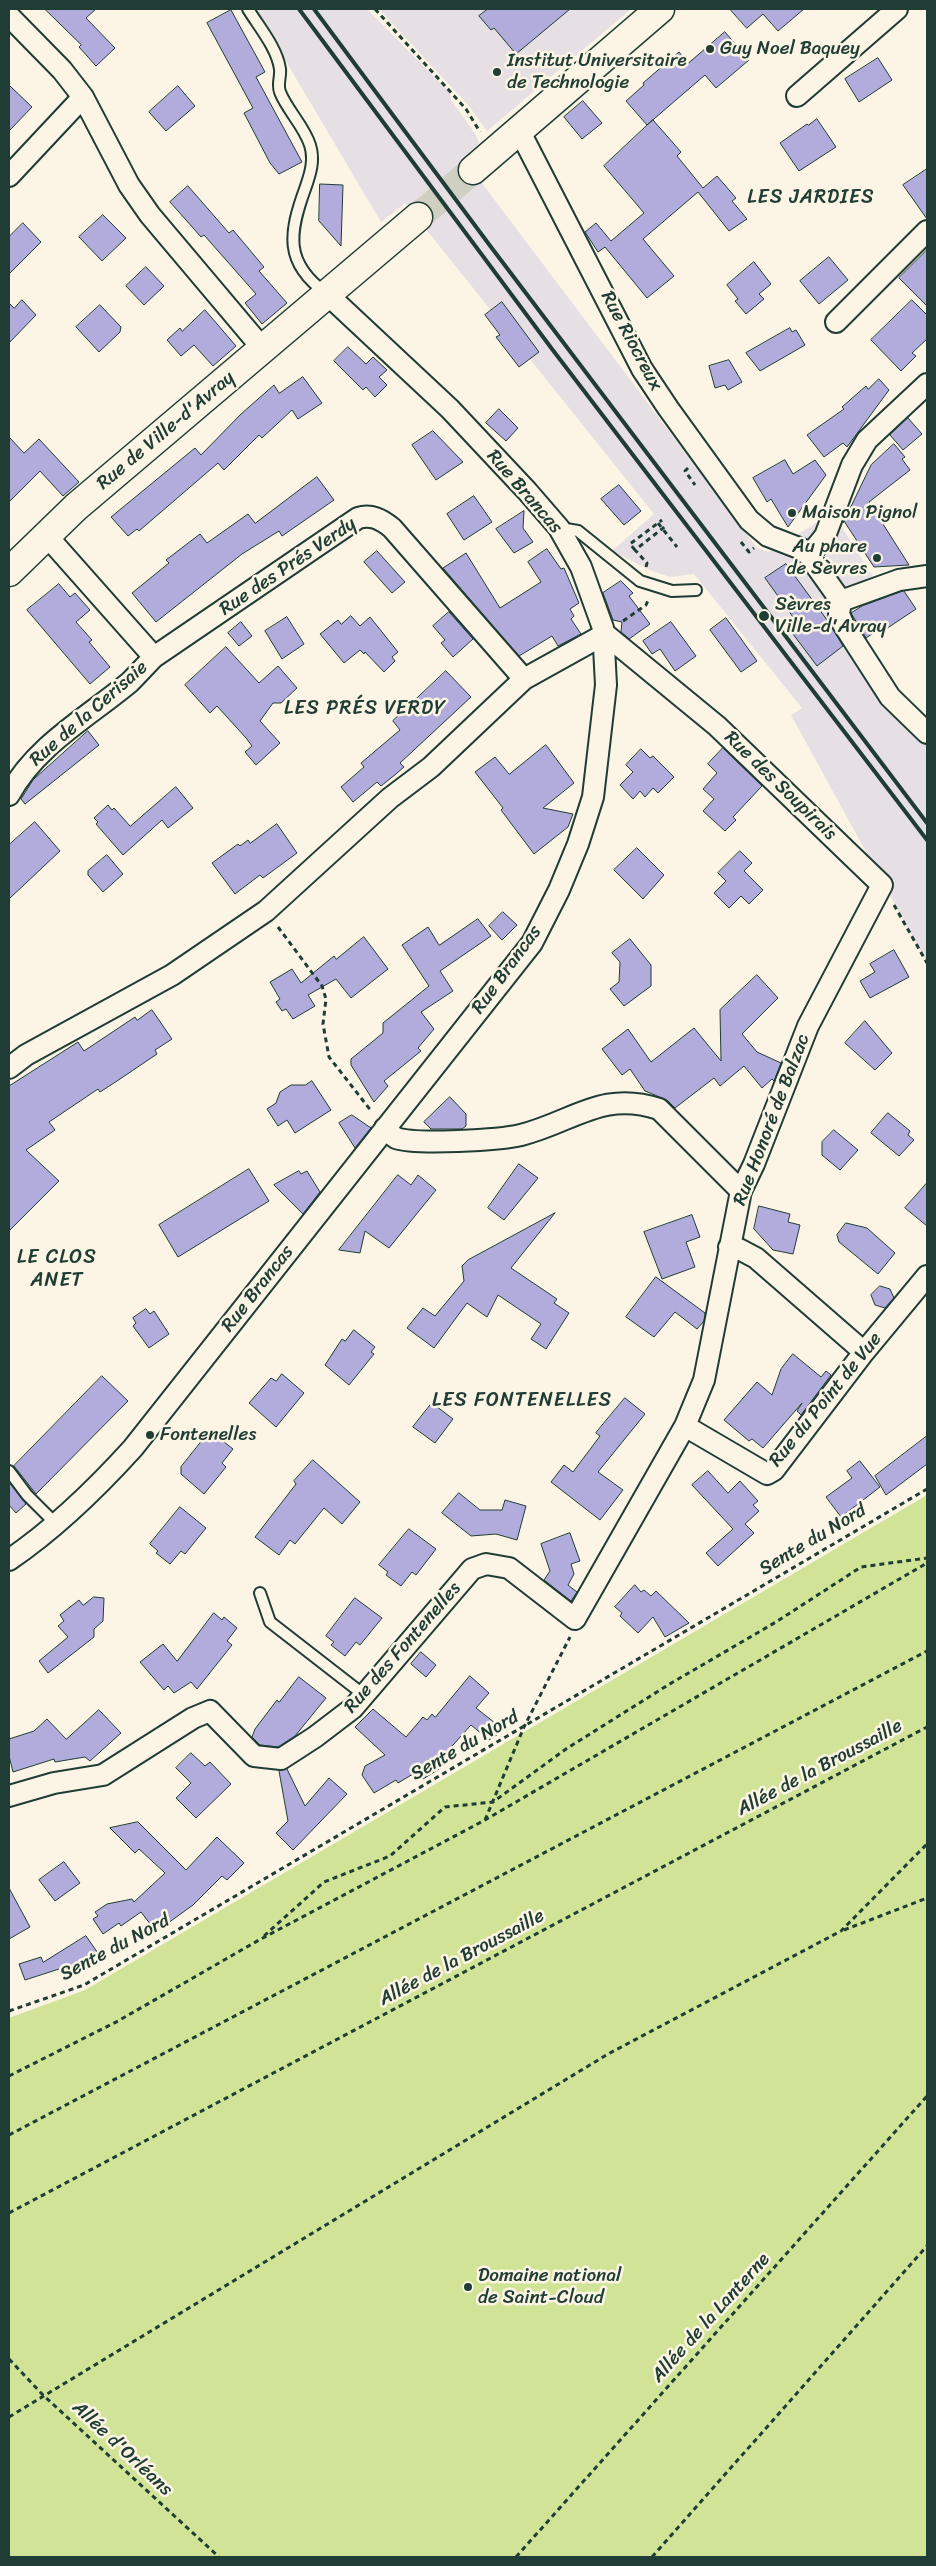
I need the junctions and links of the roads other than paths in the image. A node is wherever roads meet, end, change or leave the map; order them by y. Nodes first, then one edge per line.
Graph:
1 (248, 9) edge
2 (660, 9) edge
3 (897, 9) edge
4 (9, 16) edge
5 (797, 96) dead end
6 (82, 97) junction
7 (519, 130) junction
8 (482, 161) tunnel mouth
9 (9, 176) edge
10 (418, 217) tunnel mouth
11 (927, 231) edge
12 (327, 294) junction
13 (836, 322) dead end
14 (263, 349) junction
15 (927, 384) edge
16 (559, 528) junction
17 (46, 535) junction
18 (809, 556) junction
19 (11, 564) edge
20 (927, 576) edge
21 (696, 590) dead end
22 (841, 601) junction
23 (611, 630) junction
24 (154, 657) junction
25 (524, 679) junction
26 (927, 733) edge
27 (9, 796) edge
28 (882, 885) joint
29 (9, 1068) edge
30 (385, 1128) junction
31 (741, 1191) junction
32 (729, 1247) junction
33 (927, 1276) edge
34 (864, 1352) junction
35 (685, 1426) junction
36 (9, 1471) edge
37 (56, 1524) junction
38 (9, 1560) edge
39 (260, 1593) dead end
40 (364, 1695) junction
41 (9, 1796) edge

1 - 12 lane
2 - 7 main road
3 - 5 street
4 - 6 street
6 - 9 street
6 - 14 street
7 - 8 main road
7 - 18 street, Rue Riocreux
10 - 12 main road, Rue de Ville-d'Avray
11 - 13 street
12 - 14 main road, Rue de Ville-d'Avray
12 - 16 street, Rue Brancas
14 - 17 main road, Rue de Ville-d'Avray
15 - 18 street
16 - 21 lane
16 - 23 street, Rue Brancas
17 - 19 main road, Rue de Ville-d'Avray
17 - 24 street
18 - 22 street
20 - 22 street
22 - 26 street
23 - 25 street
23 - 28 street, Rue des Soupirais
23 - 30 street, Rue Brancas
24 - 25 street, Rue des Prés Verdy
24 - 27 street, Rue de la Cerisaie
25 - 29 street
28 - 31 street, Rue Honoré de Balzac
30 - 31 street
30 - 37 street, Rue Brancas
31 - 32 street, Rue Honoré de Balzac
32 - 34 street
32 - 35 street, Rue Honoré de Balzac
33 - 34 street, Rue du Point de Vue
34 - 35 street, Rue du Point de Vue
35 - 40 street, Rue des Fontenelles
36 - 37 lane
37 - 38 street, Rue Brancas
39 - 40 lane
40 - 41 street, Rue des Fontenelles

